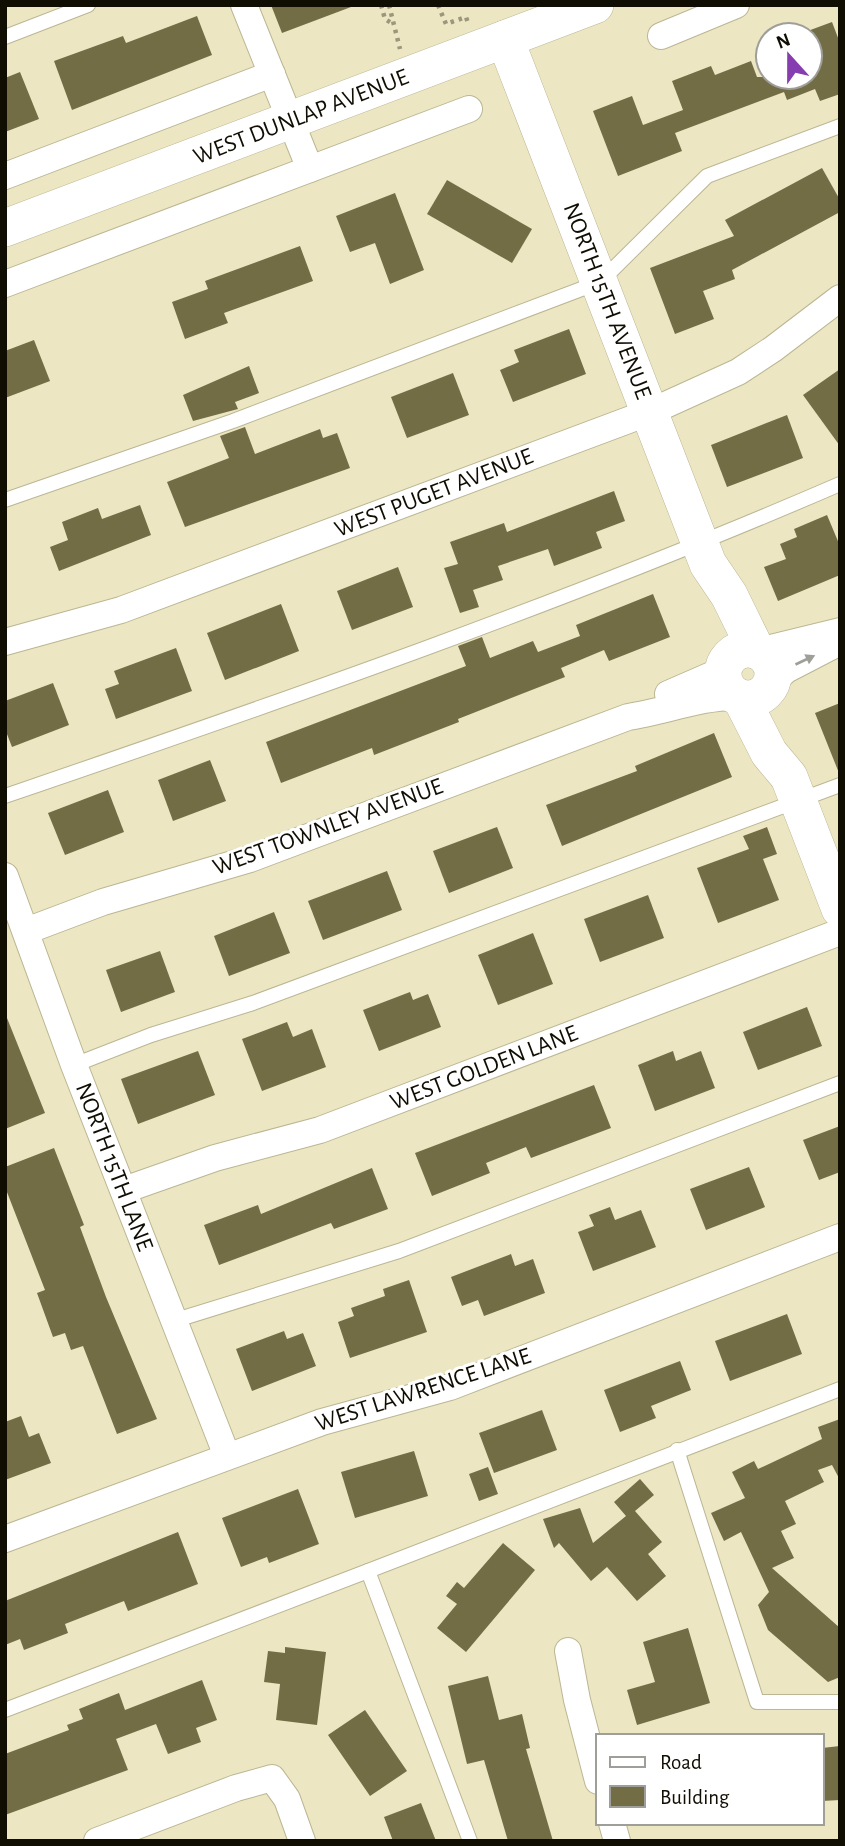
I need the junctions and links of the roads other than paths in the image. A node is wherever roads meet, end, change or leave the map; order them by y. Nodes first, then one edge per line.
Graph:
1 (88, 5) edge
2 (244, 5) edge
3 (595, 5) edge
4 (736, 5) edge
5 (661, 36) dead end
6 (5, 37) edge
7 (505, 40) junction
8 (272, 74) junction
9 (469, 109) dead end
10 (291, 121) junction
11 (840, 126) edge
12 (310, 169) junction
13 (5, 176) edge
14 (5, 228) edge
15 (600, 282) junction
16 (5, 284) edge
17 (840, 298) edge
18 (650, 411) junction
19 (840, 484) edge
20 (5, 500) edge
21 (704, 554) junction
22 (840, 631) edge
23 (5, 642) edge
24 (840, 642) edge
25 (749, 675) junction
26 (840, 785) edge
27 (793, 789) junction
28 (5, 796) edge
29 (5, 876) edge
30 (840, 909) edge
31 (26, 931) junction
32 (840, 932) edge
33 (74, 1065) junction
34 (840, 1083) edge
35 (124, 1190) junction
36 (840, 1237) edge
37 (173, 1321) junction
38 (840, 1389) edge
39 (677, 1450) junction
40 (227, 1456) junction
41 (5, 1539) edge
42 (369, 1571) junction
43 (568, 1651) dead end
44 (840, 1702) edge
45 (5, 1710) edge
46 (596, 1773) edge
47 (97, 1841) edge
48 (302, 1841) edge
49 (470, 1841) edge

1 - 6 lane
2 - 8 street
3 - 7 street, WEST DUNLAP AVENUE
4 - 5 street
7 - 10 street, WEST DUNLAP AVENUE
7 - 15 street, NORTH 15TH AVENUE
8 - 10 street
8 - 13 street, WEST DUNLAP AVENUE
9 - 12 street
10 - 12 street
10 - 14 street, WEST DUNLAP AVENUE
11 - 15 lane
12 - 16 street
15 - 18 street, NORTH 15TH AVENUE
15 - 20 lane
17 - 18 street, WEST PUGET AVENUE
18 - 21 street, NORTH 15TH AVENUE
18 - 23 street, WEST PUGET AVENUE
19 - 21 lane
21 - 25 street, NORTH 15TH AVENUE
21 - 28 lane
22 - 25 street, WEST TOWNLEY AVENUE
25 -> 24 street, WEST TOWNLEY AVENUE
25 - 27 street, NORTH 15TH AVENUE
25 - 31 street, WEST TOWNLEY AVENUE
26 - 27 lane
27 - 30 street, NORTH 15TH AVENUE
27 - 33 lane
29 - 31 street, NORTH 15TH LANE
31 - 33 street, NORTH 15TH LANE
32 - 35 street, WEST GOLDEN LANE
33 - 35 street, NORTH 15TH LANE
34 - 37 lane
35 - 37 street, NORTH 15TH LANE
36 - 40 street, WEST LAWRENCE LANE
37 - 40 street, NORTH 15TH LANE
38 - 39 lane
39 - 42 lane
39 - 44 lane
40 - 41 street, WEST LAWRENCE LANE
42 - 45 lane
42 - 49 lane
43 - 46 street
47 - 48 street

